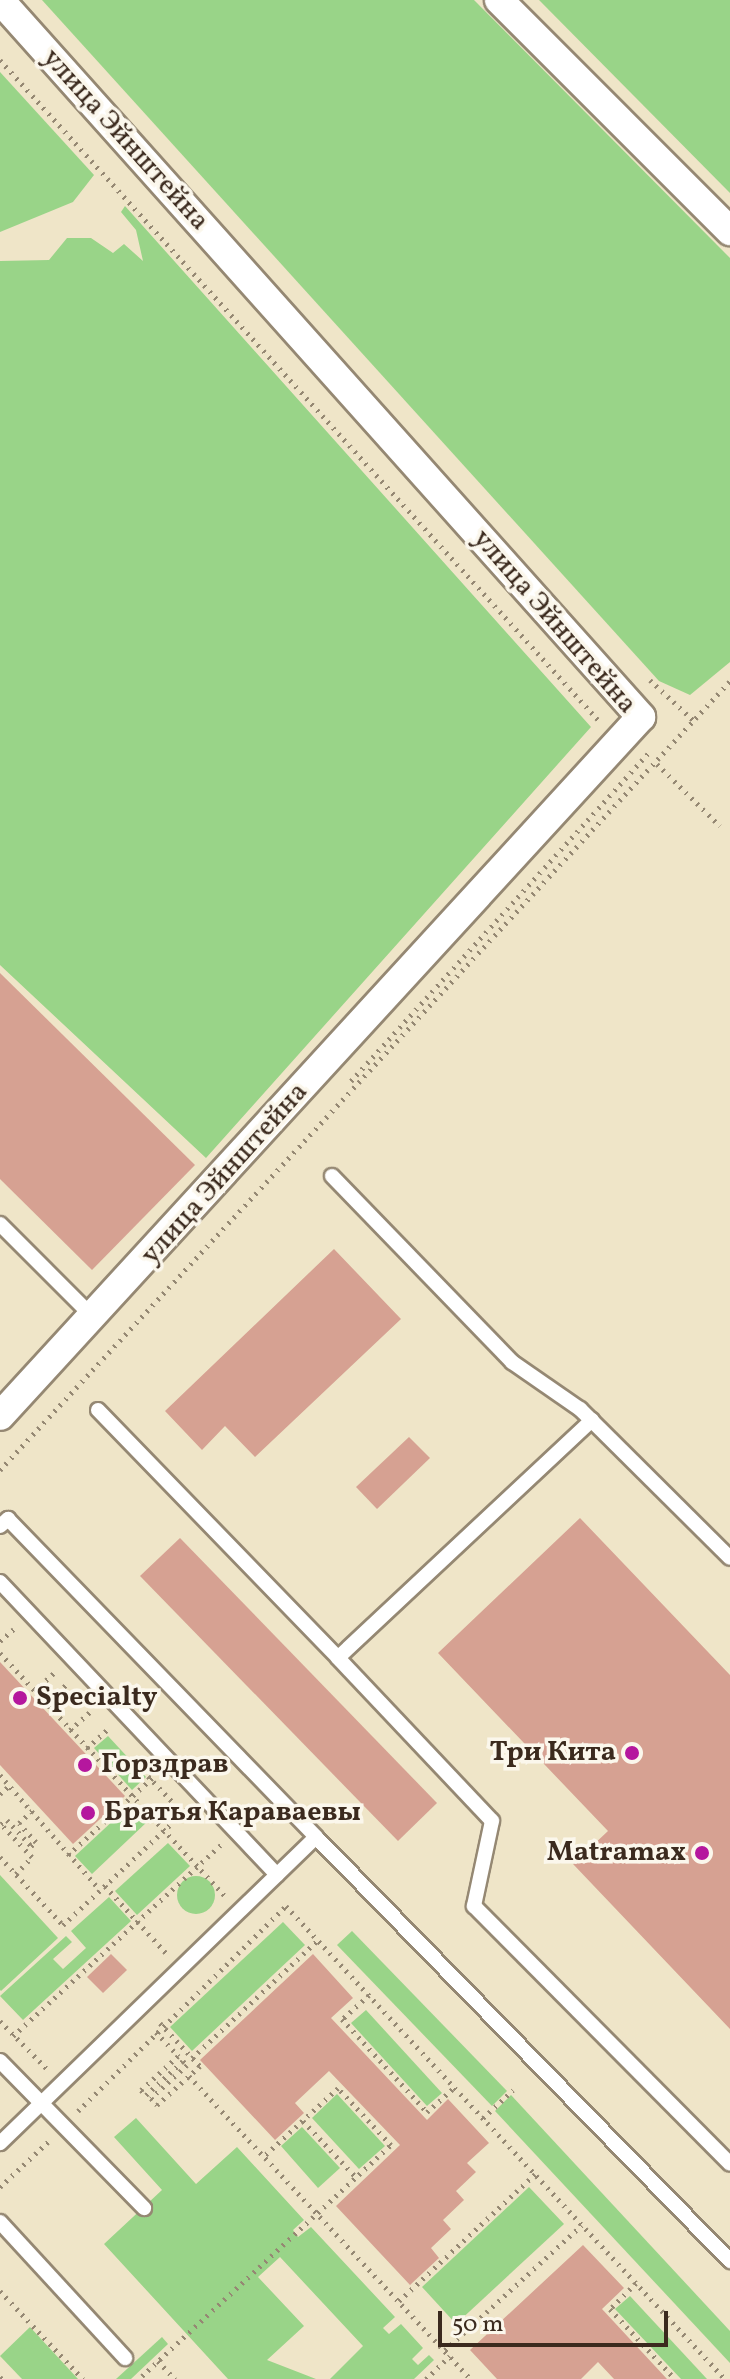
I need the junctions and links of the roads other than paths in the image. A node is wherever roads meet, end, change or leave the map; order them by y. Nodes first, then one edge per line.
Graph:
1 (0, 0) edge
2 (499, 0) edge
3 (730, 231) edge
4 (332, 1176) dead end
5 (0, 1224) edge
6 (94, 1318) junction
7 (98, 1410) dead end
8 (0, 1416) edge
9 (592, 1420) junction
10 (0, 1526) edge
11 (730, 1558) edge
12 (0, 1582) edge
13 (338, 1658) junction
14 (316, 1837) junction
15 (277, 1875) junction
16 (0, 2061) edge
17 (43, 2102) junction
18 (0, 2143) edge
19 (730, 2164) edge
20 (144, 2208) dead end
21 (0, 2222) edge
22 (730, 2261) edge
23 (125, 2358) dead end

1 - 6 street, улица Эйнштейна
2 - 3 street
4 - 9 lane
5 - 6 lane
6 - 8 street, улица Эйнштейна
7 - 13 lane
9 - 11 lane
9 - 13 lane
10 - 14 lane
12 - 15 lane
13 - 19 lane
14 - 15 lane
14 - 22 lane
15 - 17 lane
16 - 17 lane
17 - 18 lane
17 - 20 lane
21 - 23 lane

